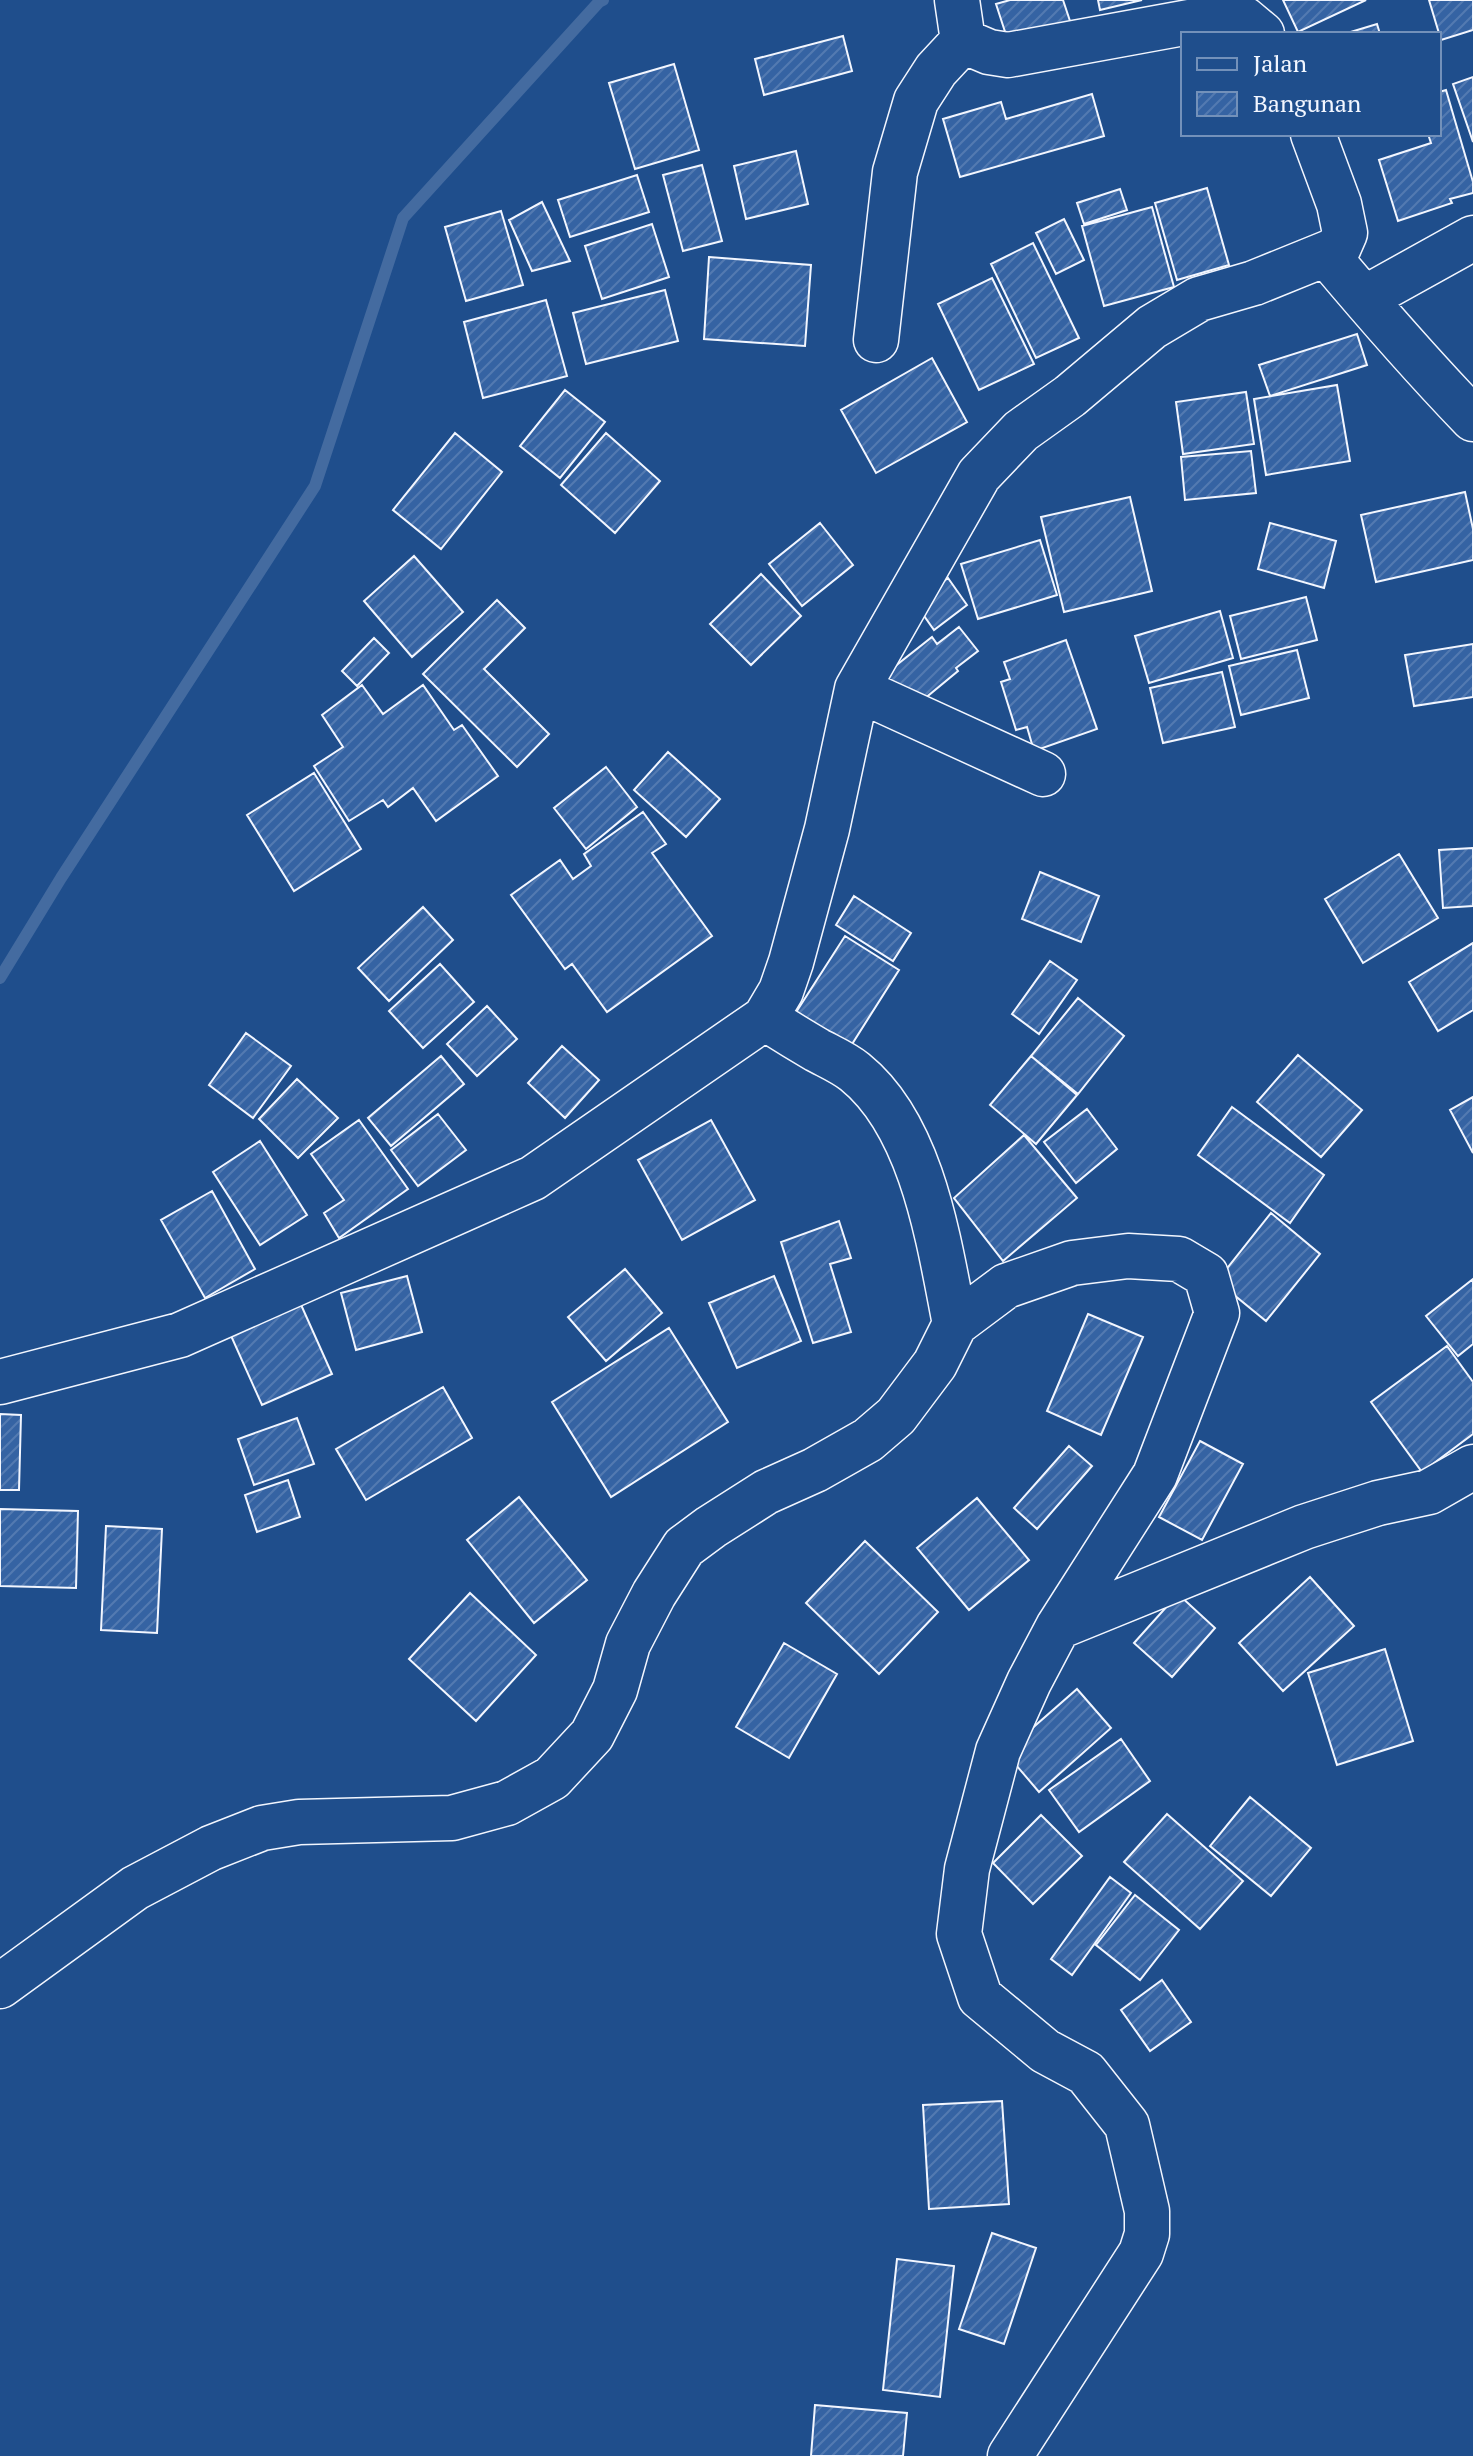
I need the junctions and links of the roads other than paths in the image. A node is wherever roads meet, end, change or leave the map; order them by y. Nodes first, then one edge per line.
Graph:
1 (960, 20) edge
2 (1260, 32) edge
3 (1314, 136) edge
4 (1473, 238) edge
5 (1327, 255) junction
6 (1365, 298) junction
7 (876, 340) dead end
8 (1473, 419) edge
9 (857, 689) junction
10 (1043, 774) dead end
11 (765, 1018) junction
12 (955, 1324) junction
13 (0, 1382) edge
14 (1473, 1467) edge
15 (1058, 1627) junction
16 (0, 1986) edge
17 (1010, 2456) edge

1 - 2 street
1 - 7 street
3 - 5 street
4 - 6 street
5 - 6 street
5 - 9 street
6 - 8 street
9 - 10 street
9 - 11 street
11 - 12 street
11 - 13 street
12 - 15 street
12 - 16 street
14 - 15 street
15 - 17 street

